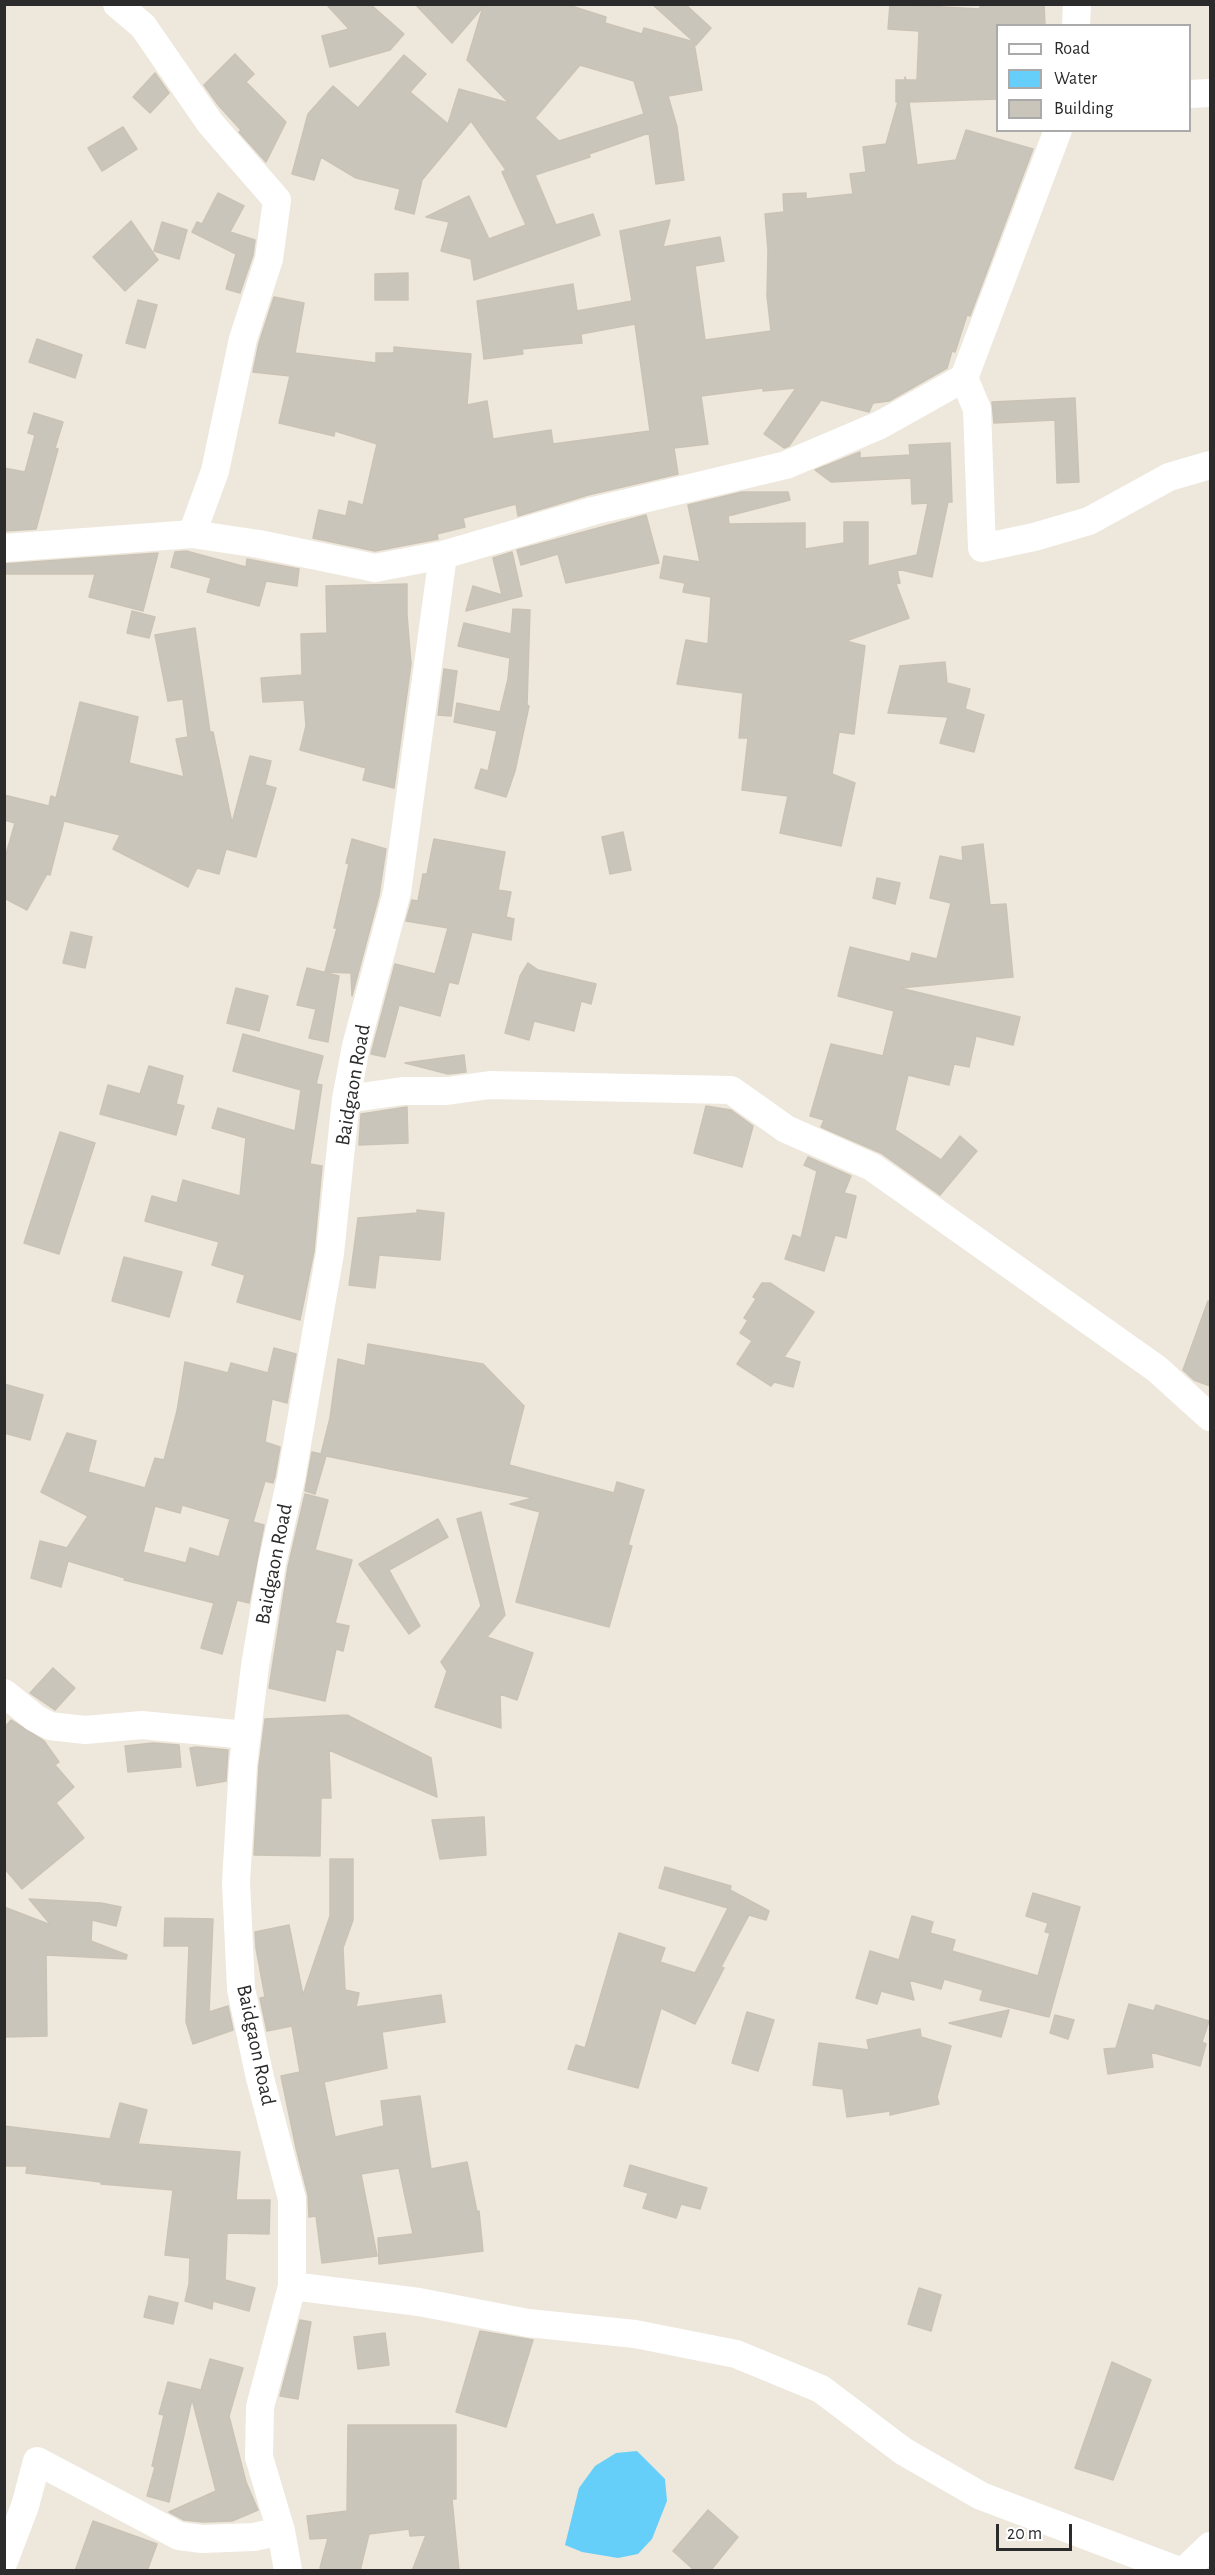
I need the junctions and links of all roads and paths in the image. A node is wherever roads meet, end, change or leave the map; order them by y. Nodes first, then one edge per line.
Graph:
1 (117, 4) edge
2 (1077, 4) edge
3 (1076, 24) edge
4 (1210, 93) edge
5 (1191, 94) edge
6 (1057, 132) edge
7 (964, 378) junction
8 (1210, 465) edge
9 (192, 534) junction
10 (4, 548) edge
11 (443, 555) junction
12 (346, 1099) junction
13 (1210, 1417) edge
14 (4, 1693) edge
15 (246, 1735) junction
16 (292, 2286) junction
17 (281, 2531) junction
18 (1210, 2546) edge
19 (4, 2561) edge
20 (288, 2571) edge
21 (1177, 2571) edge
22 (1185, 2571) edge

1 - 9 street
2 - 3 street
4 - 5 street
6 - 7 street
7 - 8 street
7 - 11 street
9 - 10 street
9 - 11 street
11 - 12 street, Baidgaon Road
12 - 13 street
12 - 15 street, Baidgaon Road
14 - 15 street
15 - 16 street, Baidgaon Road
16 - 17 street, Baidgaon Road
16 - 21 street
17 - 19 street
17 - 20 street, Baidgaon Road
18 - 22 street

